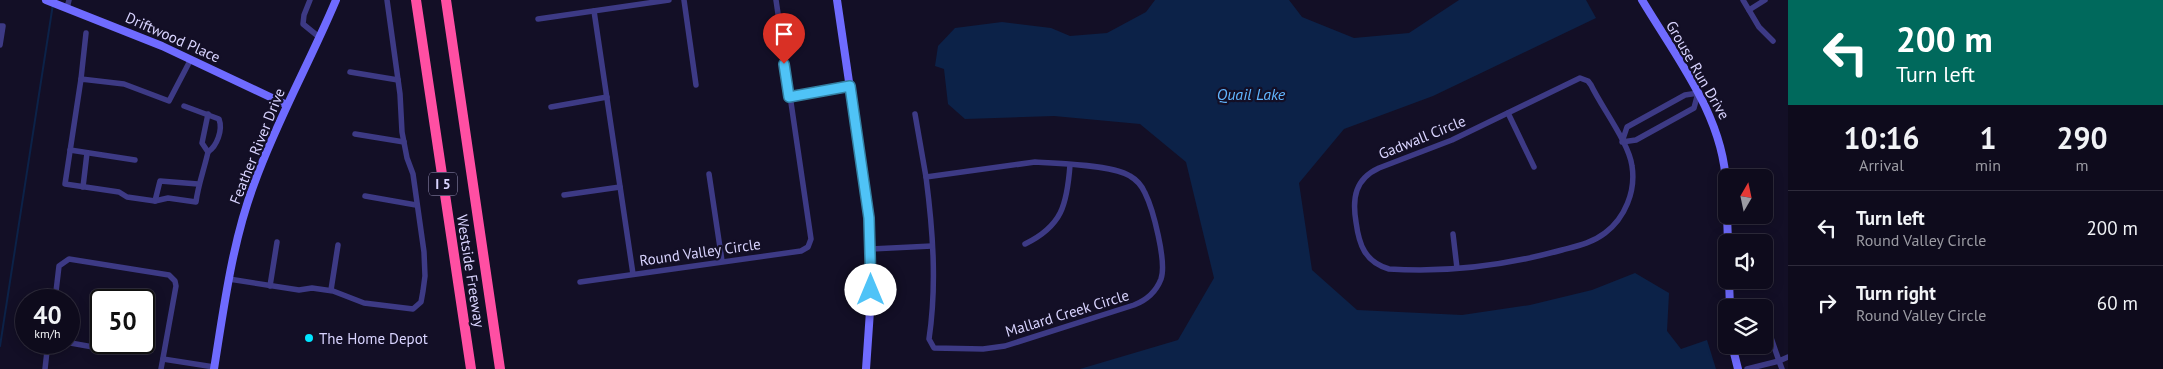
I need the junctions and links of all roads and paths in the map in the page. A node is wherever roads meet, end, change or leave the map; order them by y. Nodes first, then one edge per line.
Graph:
1 (46, 0) edge
2 (310, 0) edge
3 (336, 0) edge
4 (387, 0) edge
5 (416, 0) edge
6 (446, 0) edge
7 (669, 0) edge
8 (684, 0) edge
9 (776, 0) edge
10 (837, 0) edge
11 (1642, 0) edge
12 (1743, 0) edge
13 (1765, 0) edge
14 (68, 4) edge
15 (1749, 10) junction
16 (594, 11) junction
17 (538, 20) dead end
18 (0, 26) edge
19 (86, 33) dead end
20 (319, 37) junction
21 (1773, 41) dead end
22 (0, 45) edge
23 (191, 59) junction
24 (350, 72) dead end
25 (81, 79) junction
26 (398, 80) junction
27 (696, 85) dead end
28 (850, 86) junction
29 (1698, 93) junction
30 (607, 97) junction
31 (789, 97) junction
32 (287, 105) junction
33 (184, 106) dead end
34 (552, 107) dead end
35 (1508, 113) junction
36 (208, 114) junction
37 (916, 114) dead end
38 (355, 134) dead end
39 (404, 142) junction
40 (1622, 142) junction
41 (70, 150) junction
42 (87, 152) junction
43 (208, 152) junction
44 (135, 160) dead end
45 (1070, 165) junction
46 (1534, 166) dead end
47 (1725, 169) edge
48 (709, 174) dead end
49 (926, 177) junction
50 (198, 184) junction
51 (82, 187) junction
52 (620, 187) junction
53 (564, 195) dead end
54 (365, 196) dead end
55 (155, 200) junction
56 (416, 205) junction
57 (1453, 234) dead end
58 (278, 242) dead end
59 (1025, 244) dead end
60 (338, 245) dead end
61 (932, 246) junction
62 (871, 249) junction
63 (722, 261) junction
64 (1457, 268) junction
65 (633, 274) junction
66 (229, 279) junction
67 (580, 282) dead end
68 (270, 286) junction
69 (56, 289) edge
70 (331, 290) junction
71 (494, 328) junction
72 (1773, 344) edge
73 (47, 354) edge
74 (1734, 354) edge
75 (1788, 357) edge
76 (163, 358) junction
77 (1779, 361) junction
78 (214, 368) edge
79 (45, 369) edge
80 (161, 369) edge
81 (471, 369) edge
82 (500, 369) edge
83 (506, 369) edge
84 (866, 369) edge
85 (1738, 369) edge
86 (1747, 369) edge
87 (1782, 369) edge

1 - 14 street, Driftwood Place
2 - 20 street
3 - 20 street, Feather River Drive
4 - 26 street
5 - 81 highway, Westside Freeway / I 5
6 - 71 highway, Westside Freeway / I 5
7 - 16 street
8 - 27 street
9 - 31 street, Round Valley Circle
10 - 28 street
11 - 29 street, Grouse Run Drive
12 - 15 street
13 - 15 street
14 - 23 street, Driftwood Place
15 - 21 street
16 - 17 street
16 - 30 street, Round Valley Circle
18 - 22 street
19 - 25 street
20 - 32 street, Feather River Drive
23 - 25 street
23 - 32 street, Driftwood Place
24 - 26 street
25 - 41 street
26 - 39 street
28 - 31 street
28 - 62 street
29 - 40 street
29 - 40 street
29 - 47 street, Grouse Run Drive
30 - 34 street
30 - 52 street, Round Valley Circle
31 - 63 street, Round Valley Circle
32 - 66 street, Feather River Drive
33 - 36 street
35 - 40 street, Gadwall Circle
35 - 46 street
35 - 64 street, Gadwall Circle
36 - 43 street
36 - 43 street
37 - 49 street, Mallard Creek Circle
38 - 39 street
39 - 56 street
40 - 64 street, Gadwall Circle
41 - 42 street
41 - 51 street
42 - 44 street
42 - 51 street
43 - 50 street
45 - 49 street, Mallard Creek Circle
45 - 59 street
45 - 61 street, Mallard Creek Circle
48 - 63 street
49 - 61 street, Mallard Creek Circle
50 - 55 street
50 - 55 street
51 - 55 street
52 - 53 street
52 - 65 street, Round Valley Circle
54 - 56 street
56 - 70 street
57 - 64 street
58 - 68 street
60 - 70 street
61 - 62 street
62 - 84 street
63 - 65 street, Round Valley Circle
65 - 67 street
66 - 68 street
66 - 78 street, Feather River Drive
68 - 70 street
69 - 76 street
71 - 82 highway, Westside Freeway / I 5
71 - 83 highway
72 - 77 street
73 - 79 street
74 - 85 street
75 - 77 street
76 - 78 street
76 - 80 street
77 - 86 street
77 - 87 street

